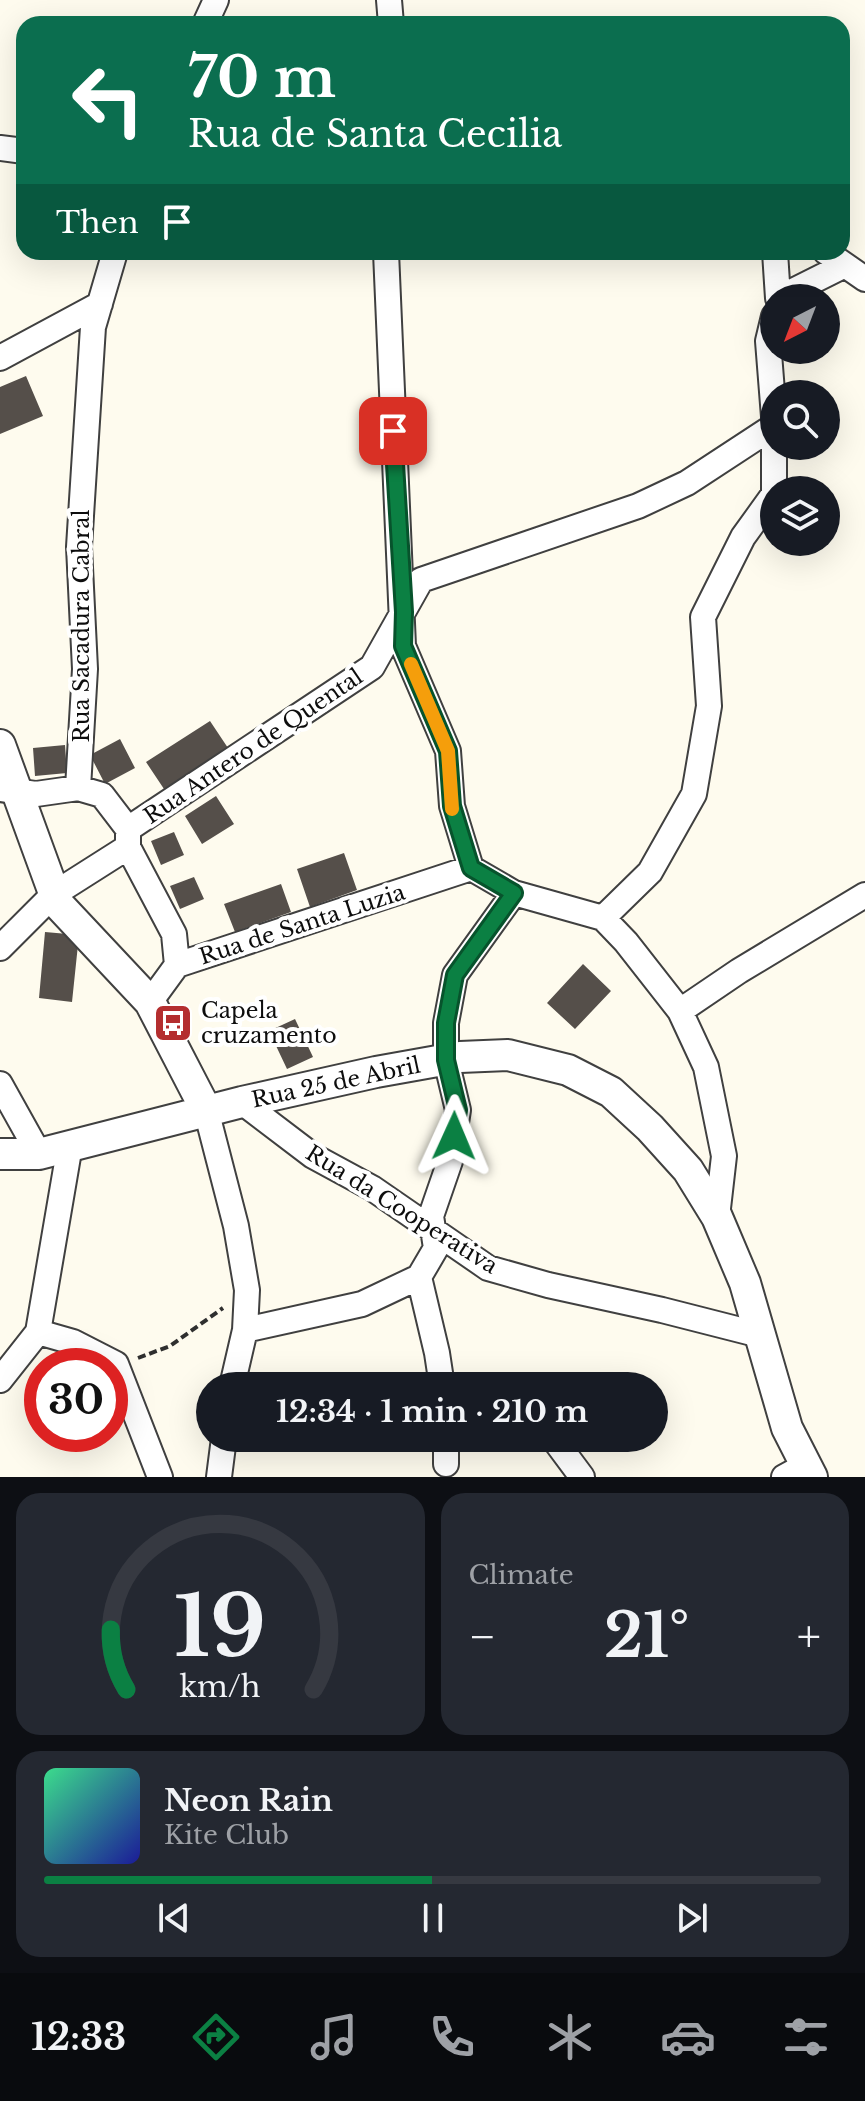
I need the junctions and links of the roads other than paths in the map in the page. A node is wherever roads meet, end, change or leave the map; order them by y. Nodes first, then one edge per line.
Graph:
1 (113, 260) edge
2 (386, 260) edge
3 (776, 260) edge
4 (834, 260) edge
5 (836, 260) edge
6 (865, 279) edge
7 (778, 284) edge
8 (799, 284) edge
9 (100, 304) junction
10 (0, 358) edge
11 (760, 435) edge
12 (774, 460) edge
13 (404, 612) junction
14 (0, 745) edge
15 (78, 788) junction
16 (9, 790) edge
17 (128, 838) junction
18 (471, 868) junction
19 (514, 893) junction
20 (54, 894) junction
21 (865, 895) edge
22 (603, 918) junction
23 (0, 948) edge
24 (177, 965) junction
25 (150, 1002) junction
26 (680, 1011) junction
27 (446, 1060) junction
28 (0, 1084) edge
29 (242, 1102) junction
30 (206, 1110) junction
31 (70, 1145) junction
32 (0, 1154) edge
33 (39, 1154) junction
34 (717, 1217) junction
35 (433, 1231) junction
36 (419, 1277) junction
37 (245, 1330) junction
38 (38, 1332) junction
39 (760, 1335) junction
40 (235, 1372) edge
41 (439, 1372) edge
42 (0, 1380) edge
43 (222, 1452) edge
44 (446, 1452) edge
45 (563, 1452) edge
46 (446, 1464) dead end
47 (801, 1473) edge
48 (160, 1477) edge
49 (219, 1477) edge
50 (582, 1477) edge

1 - 9 street, Rua Sacadura Cabral
2 - 13 street
3 - 7 street
4 - 8 street
5 - 6 street
9 - 10 street
9 - 15 street, Rua Sacadura Cabral
11 - 13 street, Rua Antero de Quental
12 - 22 street
13 - 17 street, Rua Antero de Quental
13 - 18 street
14 - 16 street
15 - 16 street
15 - 17 street
16 - 20 street
17 - 20 street, Rua Antero de Quental
17 - 24 street
18 - 19 street
18 - 24 street, Rua de Santa Luzia
19 - 22 street
19 - 27 street
20 - 23 street, Rua Antero de Quental
20 - 25 street
21 - 26 street
22 - 26 street
24 - 25 street, Rua de Santa Luzia
25 - 30 street
26 - 34 street
27 - 29 street, Rua 25 de Abril
27 - 34 street, Rua 25 de Abril
27 - 35 street
28 - 33 street
29 - 30 street, Rua 25 de Abril
29 - 35 street, Rua da Cooperativa
30 - 31 street, Rua 25 de Abril
30 - 37 street
31 - 33 street, Rua 25 de Abril
31 - 38 street
32 - 33 street, Rua 25 de Abril
34 - 39 street, Rua 25 de Abril
35 - 36 street
35 - 39 street, Rua da Cooperativa
36 - 37 street
36 - 41 street
37 - 40 street
38 - 42 street
38 - 48 street
39 - 47 street, Rua 25 de Abril
43 - 49 street
44 - 46 street
45 - 50 street

